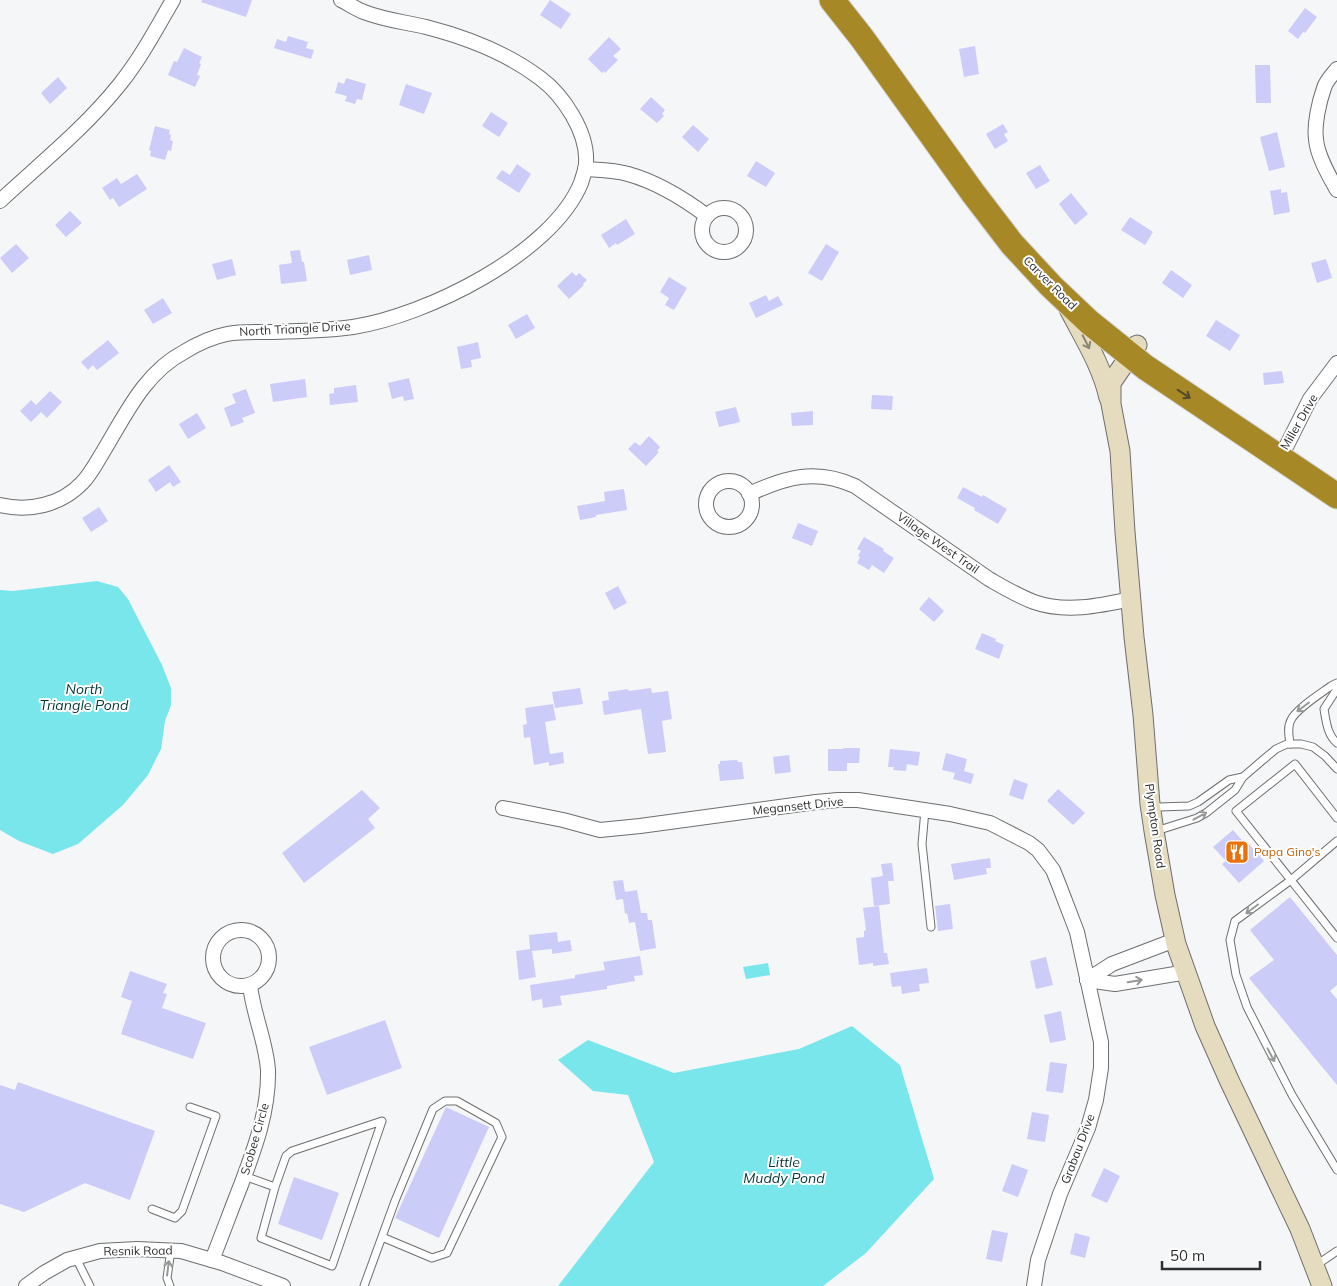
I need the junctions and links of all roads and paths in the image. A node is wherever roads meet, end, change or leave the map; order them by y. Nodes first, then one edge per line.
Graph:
1 (172, 0) edge
2 (341, 0) edge
3 (832, 0) edge
4 (852, 0) edge
5 (1337, 69) edge
6 (585, 169) junction
7 (1337, 190) edge
8 (0, 201) edge
9 (707, 216) dead end
10 (1064, 298) junction
11 (1134, 350) junction
12 (1337, 363) edge
13 (1111, 404) junction
14 (1283, 451) junction
15 (1337, 479) edge
16 (749, 494) dead end
17 (1337, 496) edge
18 (0, 505) edge
19 (1131, 599) junction
20 (1337, 683) edge
21 (1337, 689) edge
22 (1337, 743) edge
23 (1290, 744) junction
24 (1337, 769) edge
25 (1243, 777) junction
26 (1150, 804) junction
27 (503, 808) dead end
28 (925, 810) junction
29 (1337, 818) edge
30 (1154, 831) junction
31 (1337, 841) edge
32 (1291, 880) junction
33 (930, 927) dead end
34 (1337, 938) edge
35 (1175, 940) junction
36 (1187, 972) junction
37 (1087, 980) junction
38 (250, 985) junction
39 (190, 1107) dead end
40 (1337, 1170) edge
41 (244, 1176) junction
42 (275, 1187) junction
43 (152, 1209) dead end
44 (382, 1237) junction
45 (171, 1250) junction
46 (1337, 1251) edge
47 (76, 1258) junction
48 (212, 1260) junction
49 (1314, 1266) junction
50 (26, 1286) edge
51 (90, 1286) edge
52 (170, 1286) edge
53 (284, 1286) edge
54 (364, 1286) edge
55 (1034, 1286) edge
56 (1322, 1286) edge

1 - 8 street
2 - 6 street, North Triangle Drive
3 - 10 highway, Carver Road
4 - 11 highway, Carver Road
5 - 7 street
6 - 9 street
6 - 18 street, North Triangle Drive
10 - 11 highway, Carver Road
10 -> 13 main road
11 - 13 main road, Plympton Road
11 - 14 highway, Carver Road
12 - 14 street, Miller Drive
13 - 19 main road, Plympton Road
14 - 15 highway, Carver Road
14 - 17 highway, Carver Road
16 - 19 street, Village West Trail
19 - 26 main road, Plympton Road
20 -> 23 lane
21 - 22 lane
23 - 24 lane
23 - 25 lane
25 - 26 lane
30 -> 25 lane
26 - 30 main road, Plympton Road
27 - 28 street, Megansett Drive
28 - 33 lane
28 - 37 street, Megansett Drive
29 - 32 lane
30 - 35 main road, Plympton Road
31 - 32 lane
32 - 34 lane
32 -> 40 lane
35 - 36 main road, Plympton Road
35 - 37 street
37 -> 36 street
36 - 49 main road, Plympton Road
37 - 55 street, Grabau Drive
38 - 38 street
38 - 41 street, Scobee Circle
39 - 43 lane
41 - 42 lane
41 - 48 street, Scobee Circle
42 - 42 lane
44 - 44 lane
44 - 54 lane
45 - 47 street, Resnik Road
45 - 48 street, Resnik Road
52 -> 45 lane
46 - 49 lane
47 - 50 street, Resnik Road
47 - 51 lane
48 - 53 street, Resnik Road
49 - 56 main road, Plympton Road

